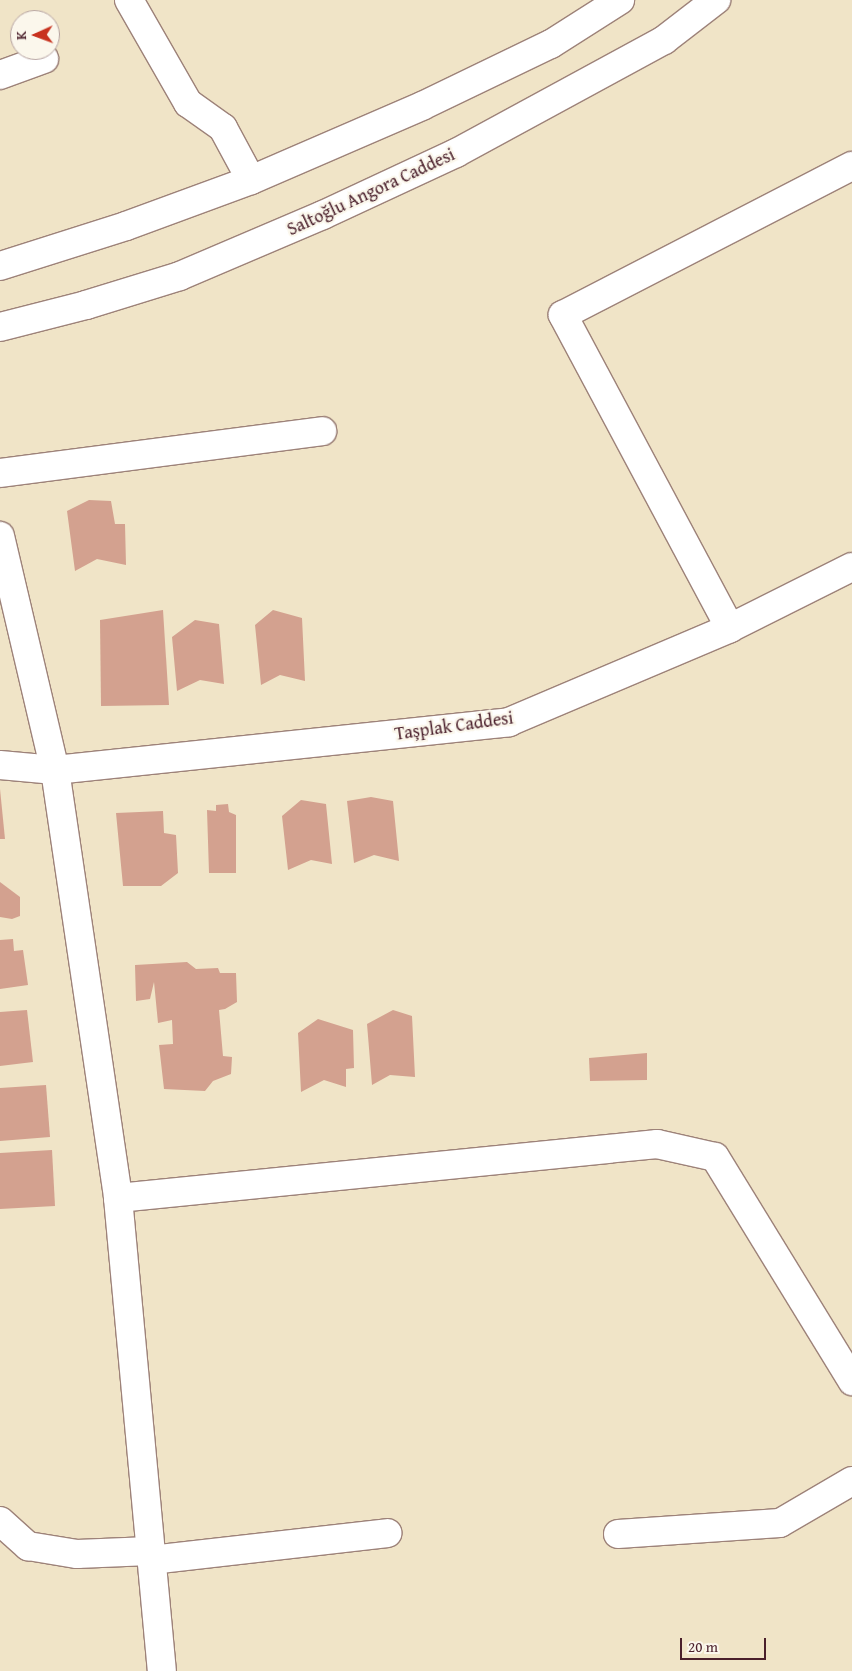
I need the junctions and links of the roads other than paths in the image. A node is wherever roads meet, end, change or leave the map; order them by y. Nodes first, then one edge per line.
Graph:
1 (129, 0) edge
2 (620, 0) edge
3 (716, 0) edge
4 (41, 60) edge
5 (0, 75) edge
6 (852, 166) edge
7 (251, 180) junction
8 (0, 266) edge
9 (0, 327) edge
10 (322, 431) dead end
11 (0, 473) edge
12 (0, 536) edge
13 (852, 567) edge
14 (730, 628) junction
15 (0, 765) edge
16 (55, 770) junction
17 (118, 1198) junction
18 (852, 1381) edge
19 (852, 1481) edge
20 (0, 1521) edge
21 (387, 1533) dead end
22 (618, 1534) dead end
23 (151, 1556) junction
24 (162, 1671) edge

1 - 7 street
2 - 7 street
3 - 9 street, Saltoğlu Angora Caddesi
4 - 5 street
6 - 14 street
7 - 8 street
10 - 11 street
12 - 16 street
13 - 14 street, Taşplak Caddesi
14 - 16 street, Taşplak Caddesi
15 - 16 street, Taşplak Caddesi
16 - 17 street
17 - 18 street
17 - 23 street
19 - 22 street
20 - 23 street
21 - 23 street
23 - 24 street

